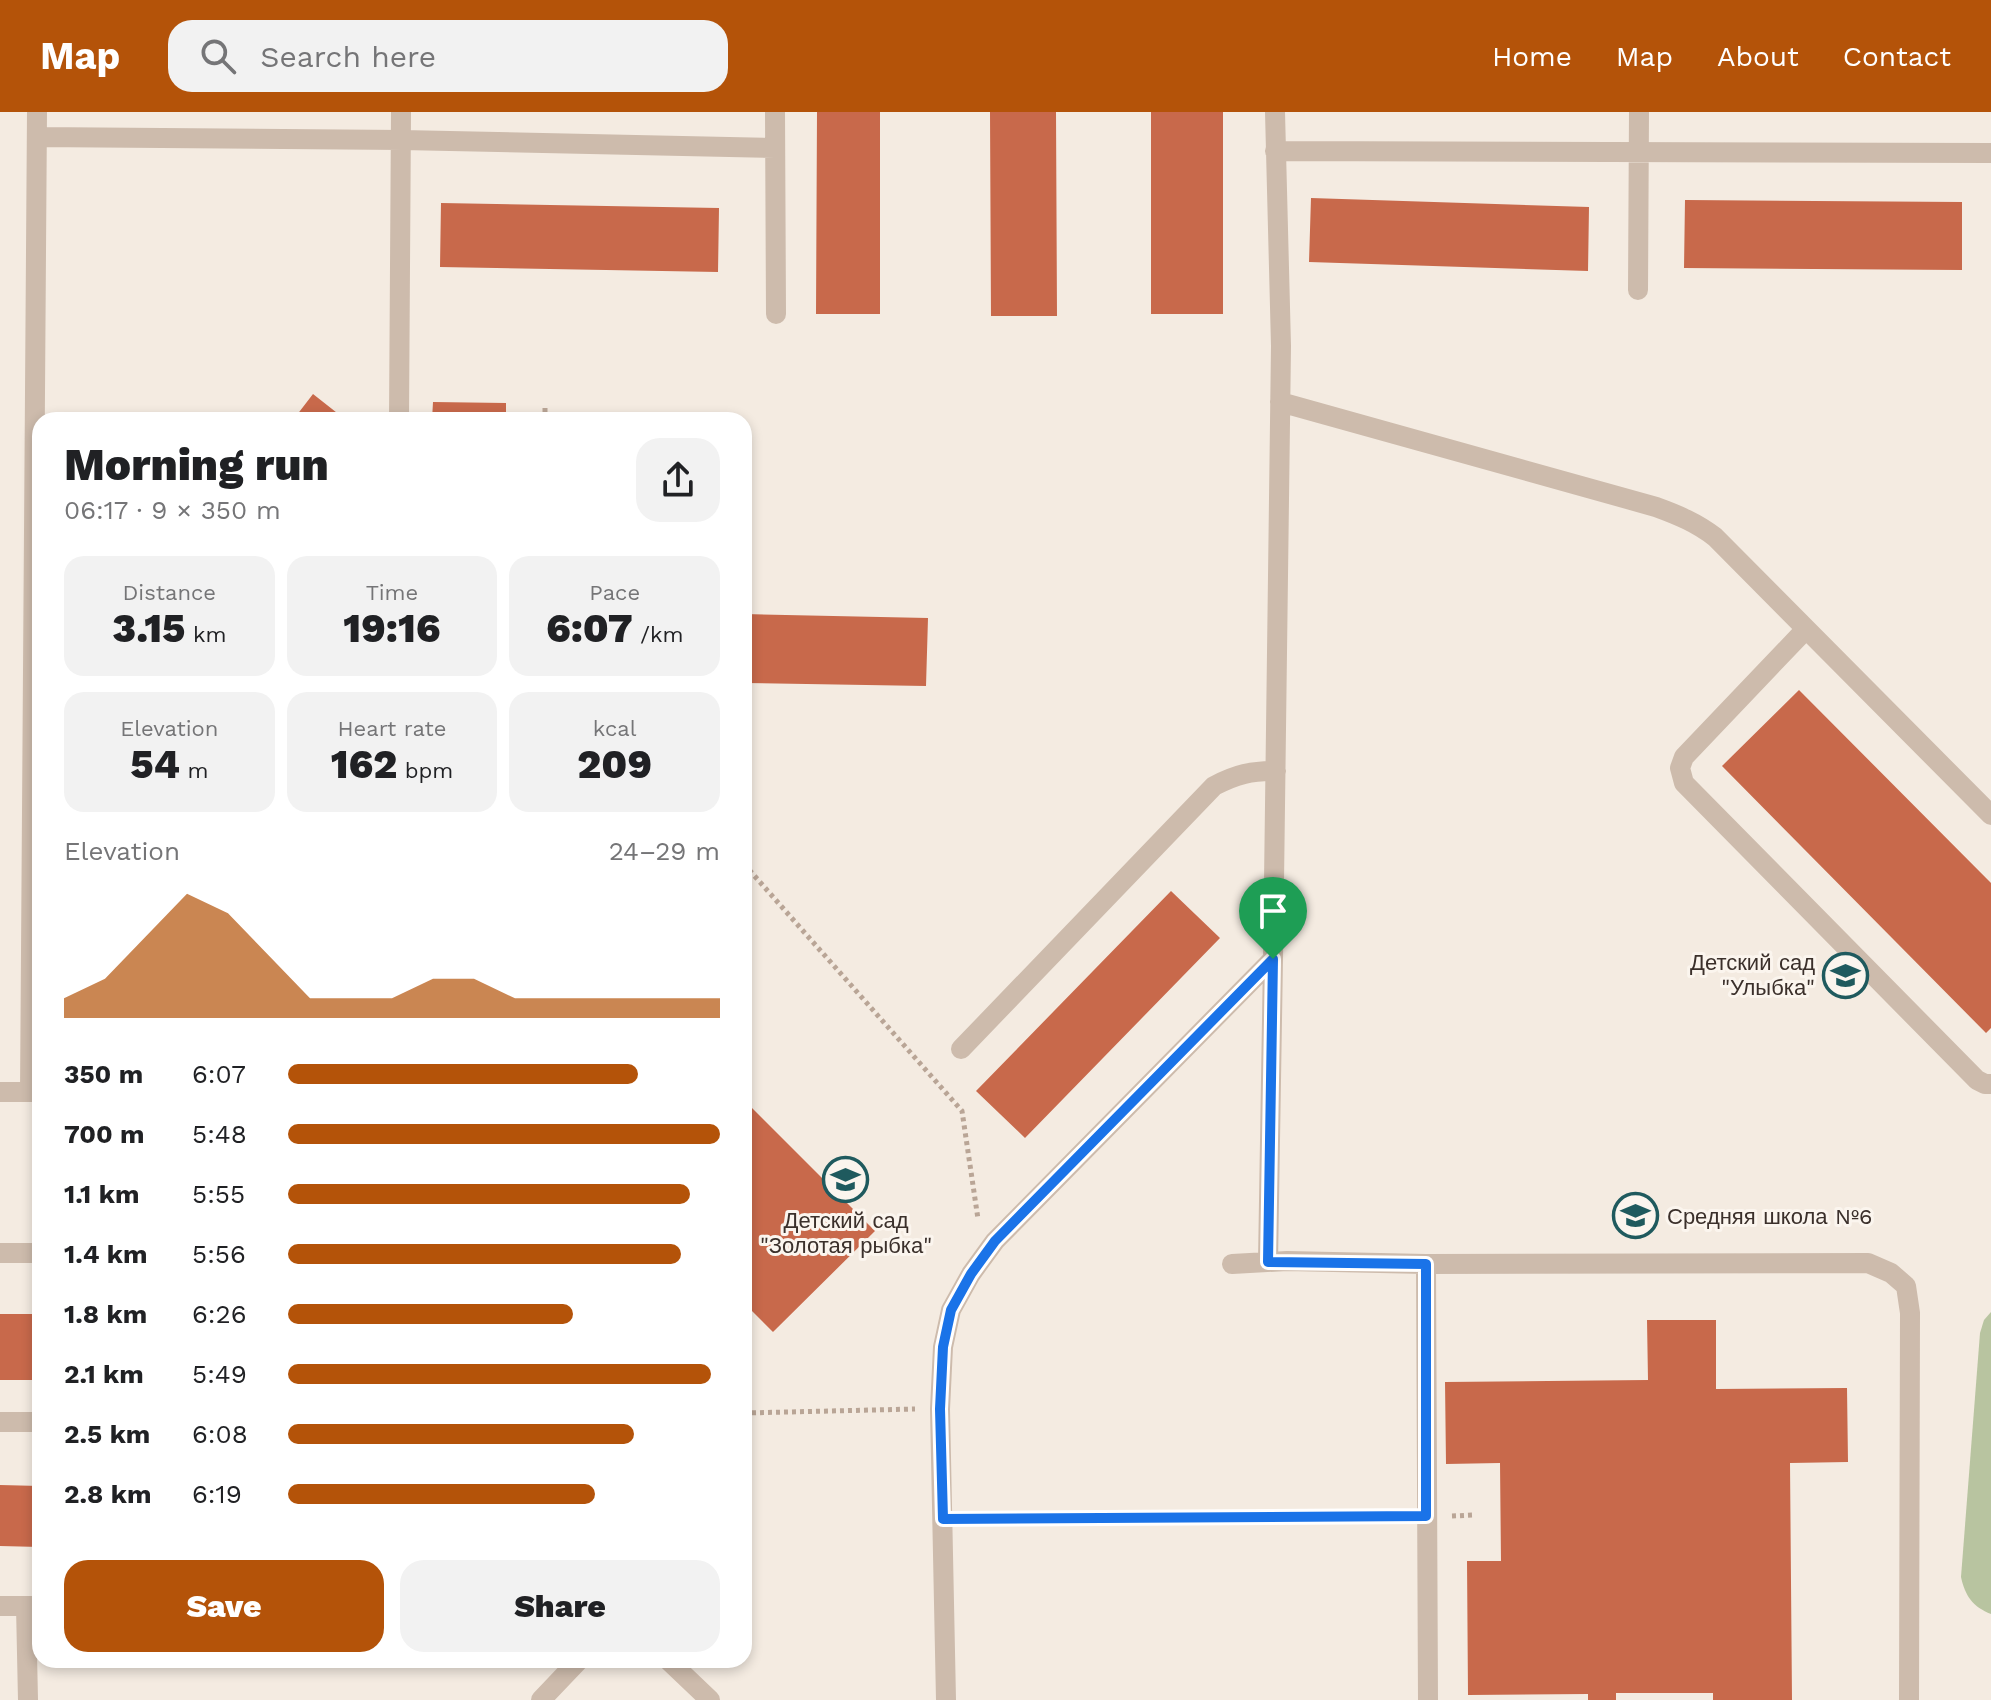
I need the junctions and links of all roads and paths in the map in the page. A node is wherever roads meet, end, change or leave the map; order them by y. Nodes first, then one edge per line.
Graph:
1 (37, 112) edge
2 (401, 112) edge
3 (775, 112) edge
4 (1275, 112) edge
5 (1639, 112) edge
6 (37, 137) junction
7 (402, 140) junction
8 (775, 148) junction
9 (1275, 151) junction
10 (1639, 152) junction
11 (1991, 153) edge
12 (1638, 290) dead end
13 (776, 314) dead end
14 (1280, 402) junction
15 (545, 408) dead end
16 (37, 412) edge
17 (399, 412) edge
18 (545, 412) edge
19 (1806, 629) junction
20 (1276, 771) junction
21 (1991, 815) edge
22 (752, 873) edge
23 (1273, 959) junction
24 (961, 1049) dead end
25 (1991, 1084) edge
26 (0, 1092) edge
27 (32, 1092) edge
28 (0, 1253) edge
29 (32, 1253) edge
30 (984, 1256) junction
31 (1268, 1262) junction
32 (1232, 1264) dead end
33 (1426, 1264) junction
34 (940, 1409) junction
35 (752, 1413) edge
36 (0, 1422) edge
37 (32, 1422) edge
38 (1474, 1515) dead end
39 (1426, 1516) junction
40 (943, 1519) junction
41 (0, 1606) edge
42 (32, 1606) edge
43 (32, 1625) edge
44 (571, 1668) edge
45 (676, 1668) edge
46 (28, 1700) edge
47 (541, 1700) edge
48 (710, 1700) edge
49 (946, 1700) edge
50 (1428, 1700) edge
51 (1909, 1700) edge

1 - 6 street
2 - 7 street
3 - 8 street
4 - 9 street
5 - 10 street
6 - 7 street
6 - 16 street
7 - 8 street
7 - 17 street
8 - 13 street
9 - 10 street
9 - 14 street
10 - 11 street
10 - 12 street
14 - 19 street
14 - 20 street
15 - 18 path
19 - 21 street
19 - 25 street
20 - 23 street
20 - 24 street
22 - 30 path
23 - 30 street
23 - 31 street
26 - 27 street
28 - 29 street
30 - 34 street
31 - 32 street
31 - 33 street
33 - 39 street
33 - 51 street
34 - 35 path
34 - 40 street
36 - 37 street
38 - 39 path
39 - 40 path
39 - 50 street
40 - 49 street
41 - 42 street
43 - 46 street
44 - 47 street
45 - 48 street

